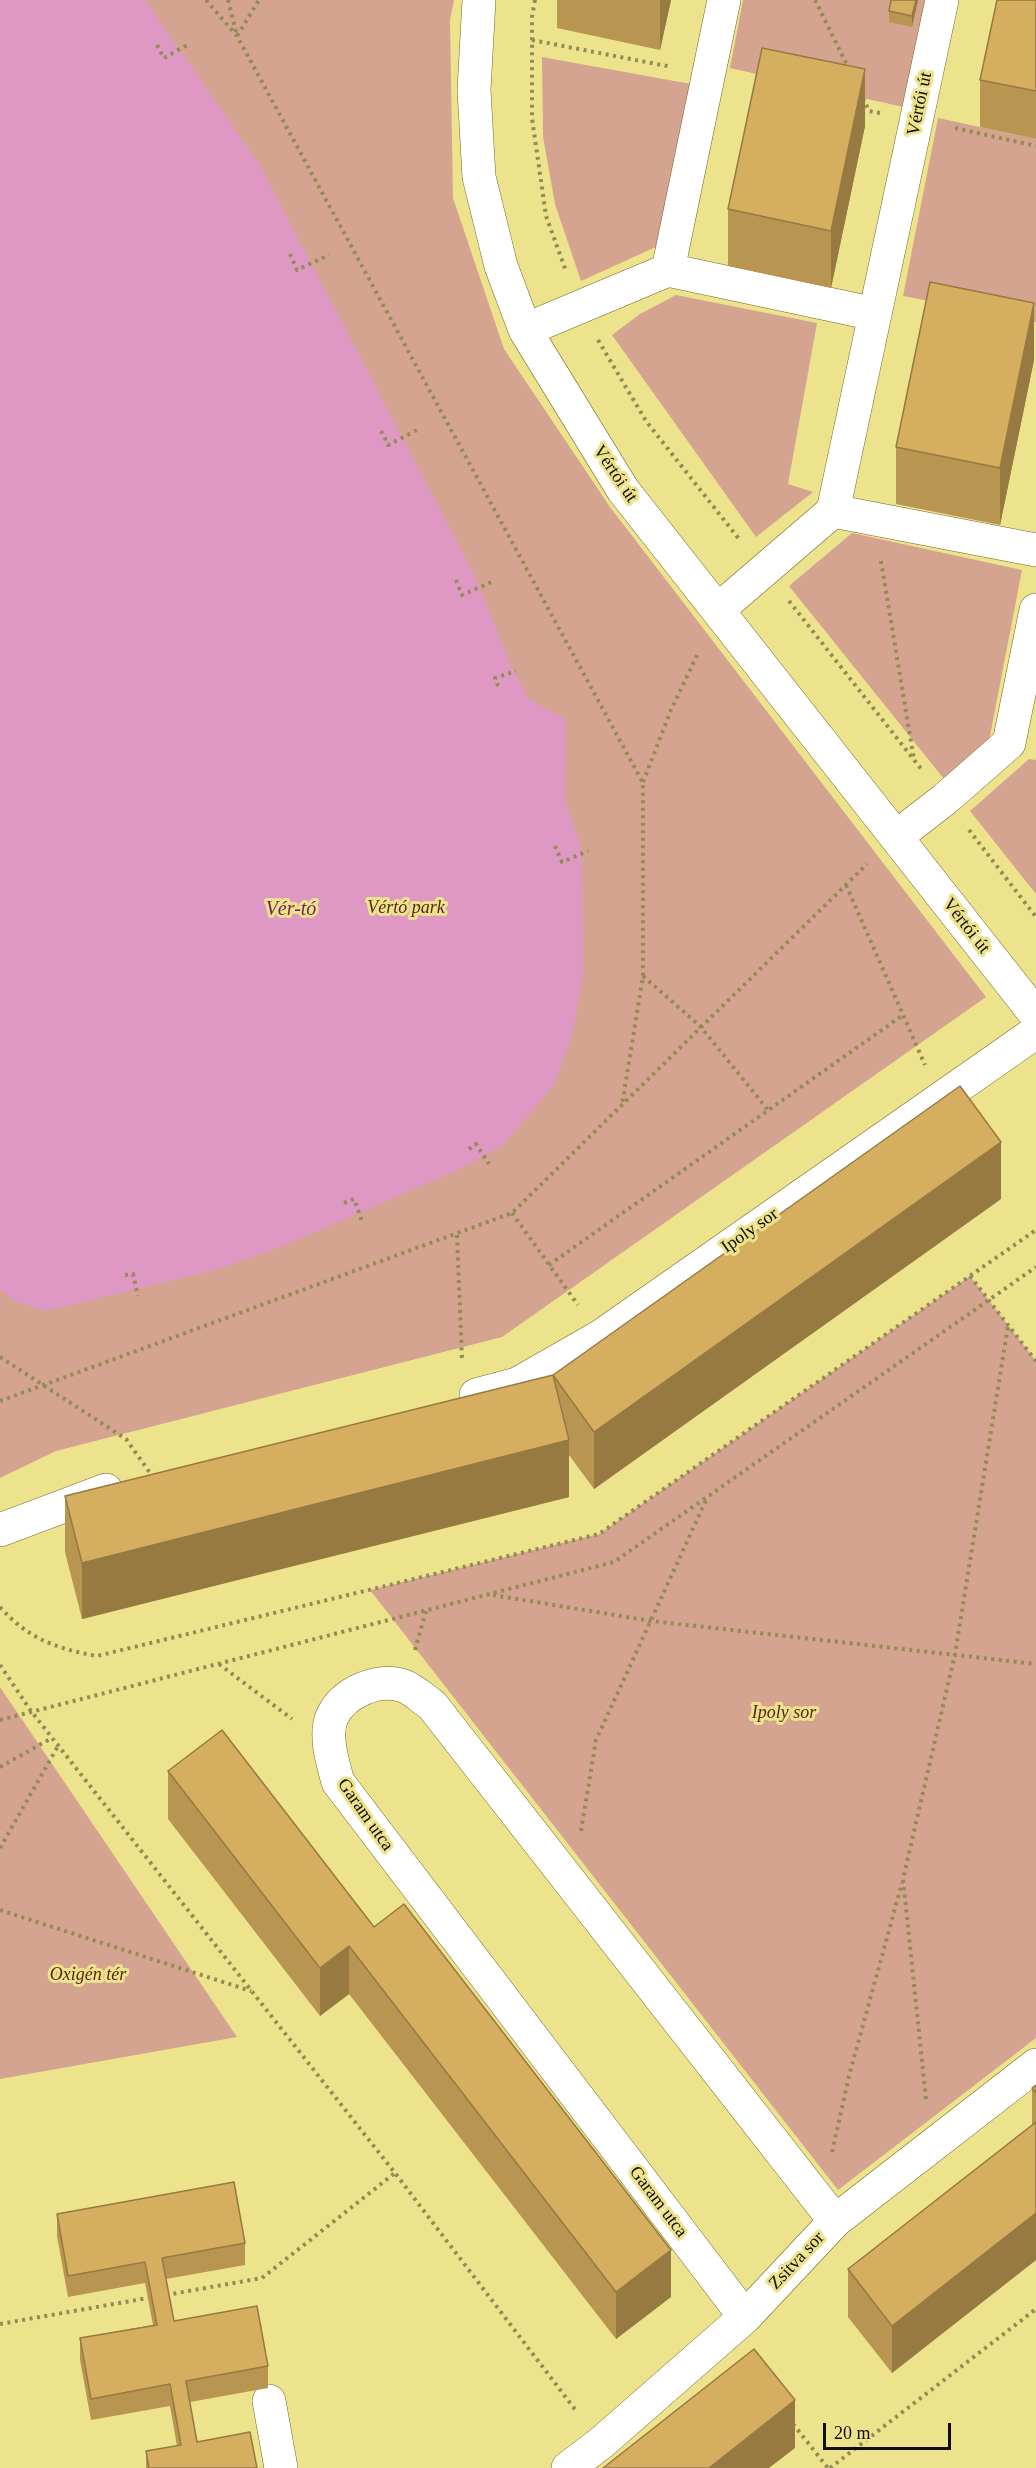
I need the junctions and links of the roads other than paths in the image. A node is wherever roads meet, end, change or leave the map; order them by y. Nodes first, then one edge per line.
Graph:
1 (479, 0) edge
2 (724, 0) edge
3 (942, 0) edge
4 (668, 270) junction
5 (875, 314) junction
6 (525, 330) junction
7 (833, 511) junction
8 (1036, 550) edge
9 (718, 609) junction
10 (1036, 610) edge
11 (896, 837) junction
12 (1036, 1016) edge
13 (1036, 1032) edge
14 (457, 1400) edge
15 (153, 1478) edge
16 (0, 1530) edge
17 (1036, 2066) edge
18 (828, 2212) junction
19 (745, 2317) junction
20 (269, 2401) dead end
21 (281, 2468) edge
22 (568, 2468) edge

1 - 6 street, Vértói út
2 - 4 street
3 - 5 street, Vértói út
4 - 5 street
4 - 6 street
5 - 7 street, Vértói út
6 - 9 street, Vértói út
7 - 8 street
7 - 9 street
9 - 11 street, Vértói út
10 - 11 street
11 - 12 street, Vértói út
13 - 14 street, Ipoly sor
15 - 16 street
17 - 18 street, Zsitva sor
18 - 19 street, Zsitva sor
18 - 19 street, Garam utca
19 - 22 street, Zsitva sor
20 - 21 street

